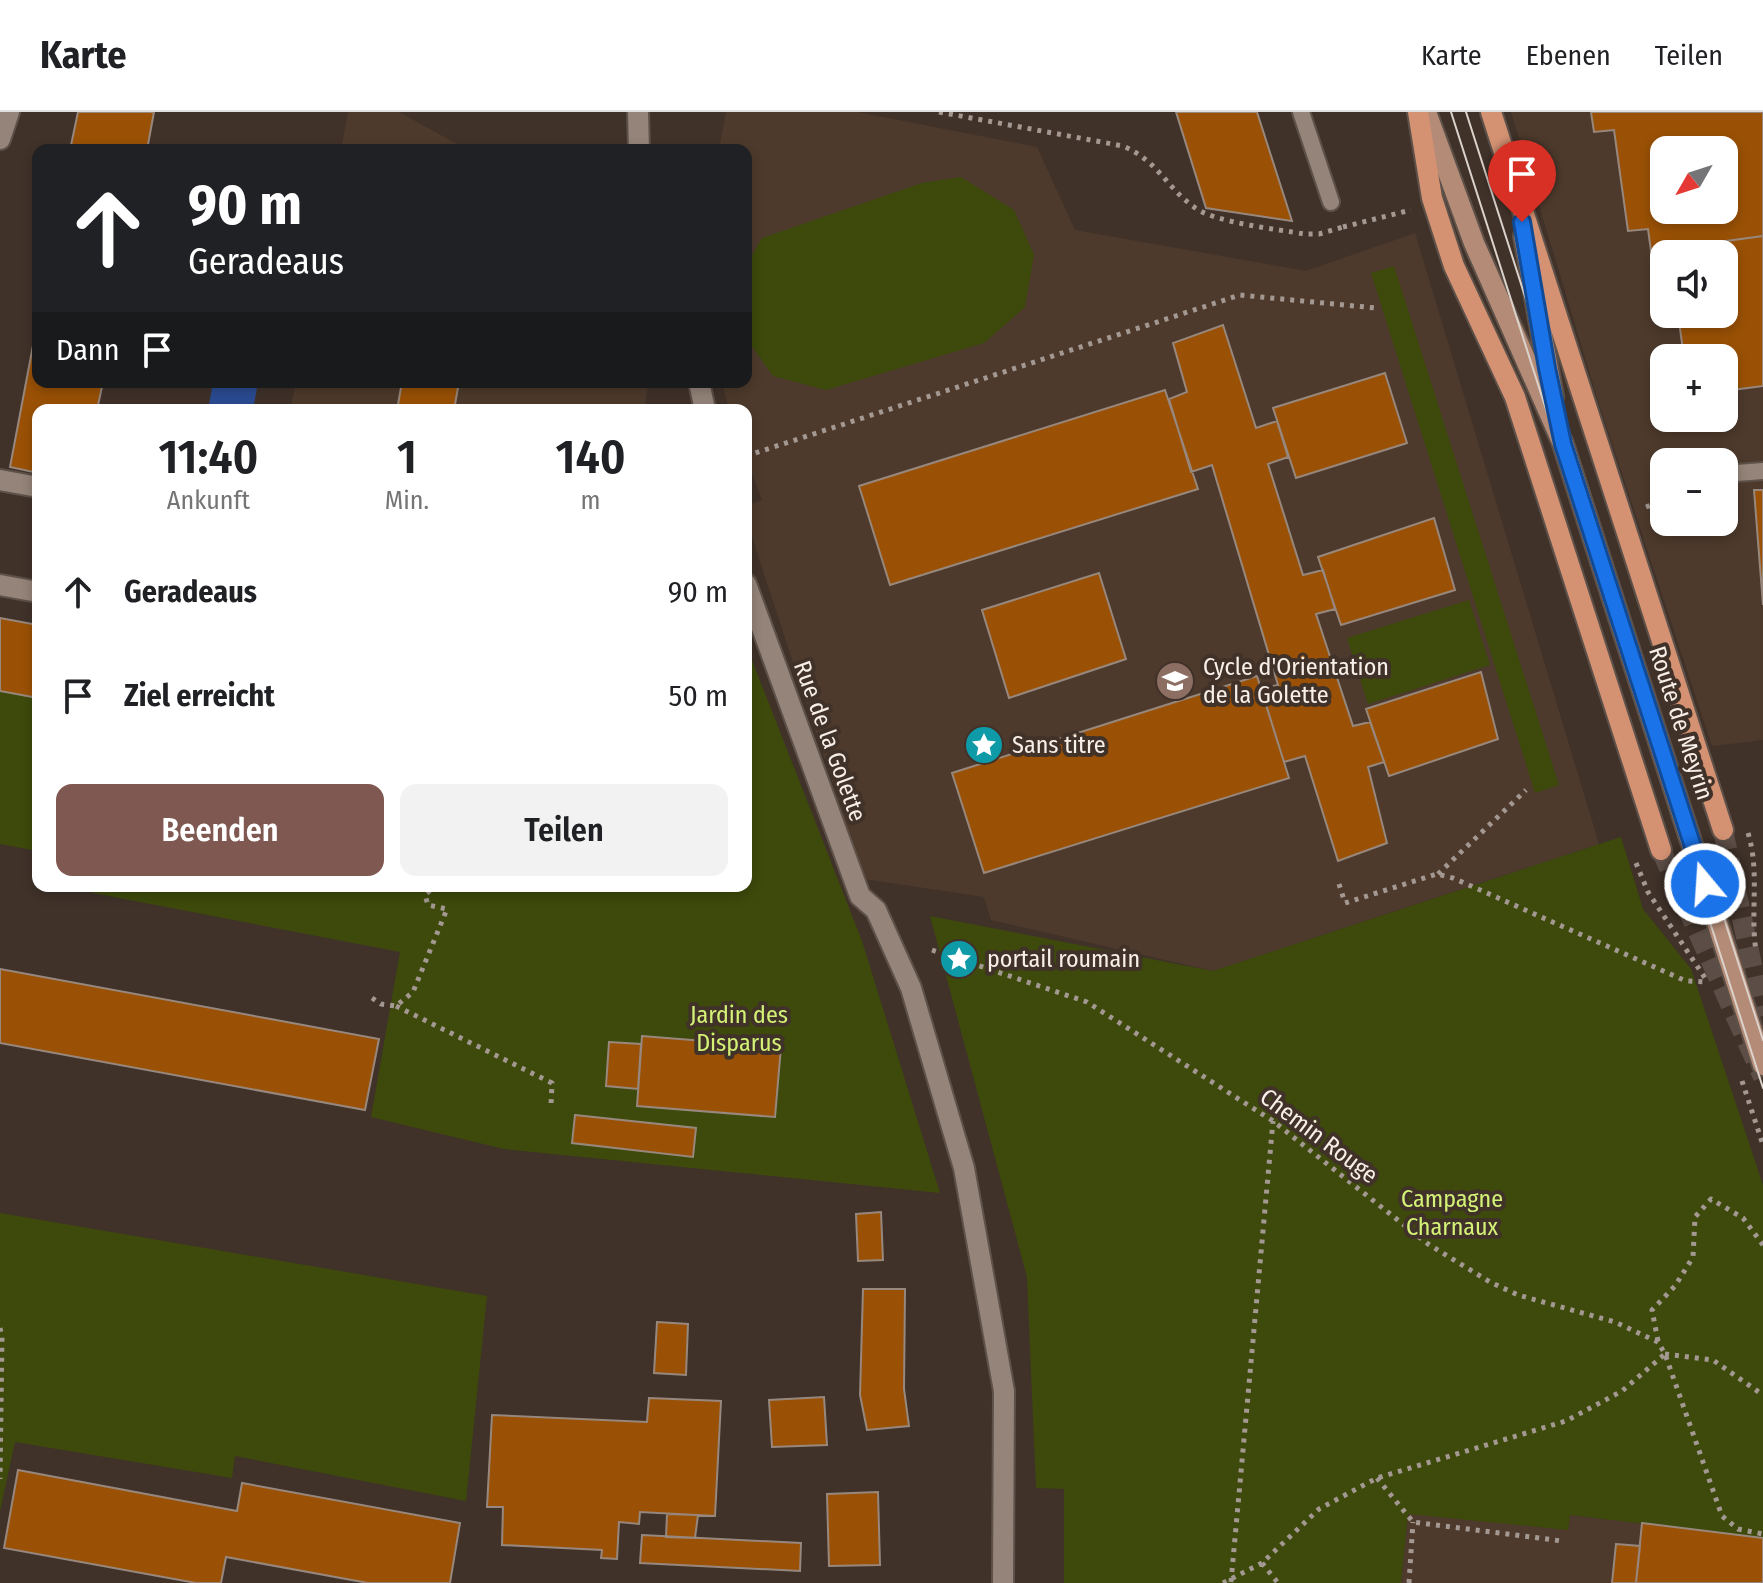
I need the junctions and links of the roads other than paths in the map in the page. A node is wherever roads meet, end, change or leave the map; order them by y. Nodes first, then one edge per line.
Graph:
1 (9, 112) edge
2 (638, 112) edge
3 (1301, 112) edge
4 (1418, 112) edge
5 (1426, 112) edge
6 (1491, 112) edge
7 (0, 139) edge
8 (639, 144) edge
9 (1517, 192) junction
10 (1331, 202) road end
11 (1563, 444) junction
12 (1763, 471) edge
13 (1738, 473) edge
14 (0, 480) edge
15 (32, 486) edge
16 (0, 585) edge
17 (32, 591) edge
18 (752, 607) edge
19 (1723, 830) tunnel mouth
20 (1661, 850) tunnel mouth
21 (1763, 1065) edge
22 (1003, 1583) edge

1 - 7 street
2 - 8 street
3 - 10 lane
4 - 20 main road
5 - 11 street
6 - 9 main road
9 - 11 street
9 - 19 main road
11 - 21 street, Route de Meyrin
12 - 13 lane
14 - 15 street
16 - 17 street
18 - 22 street, Rue de la Golette

